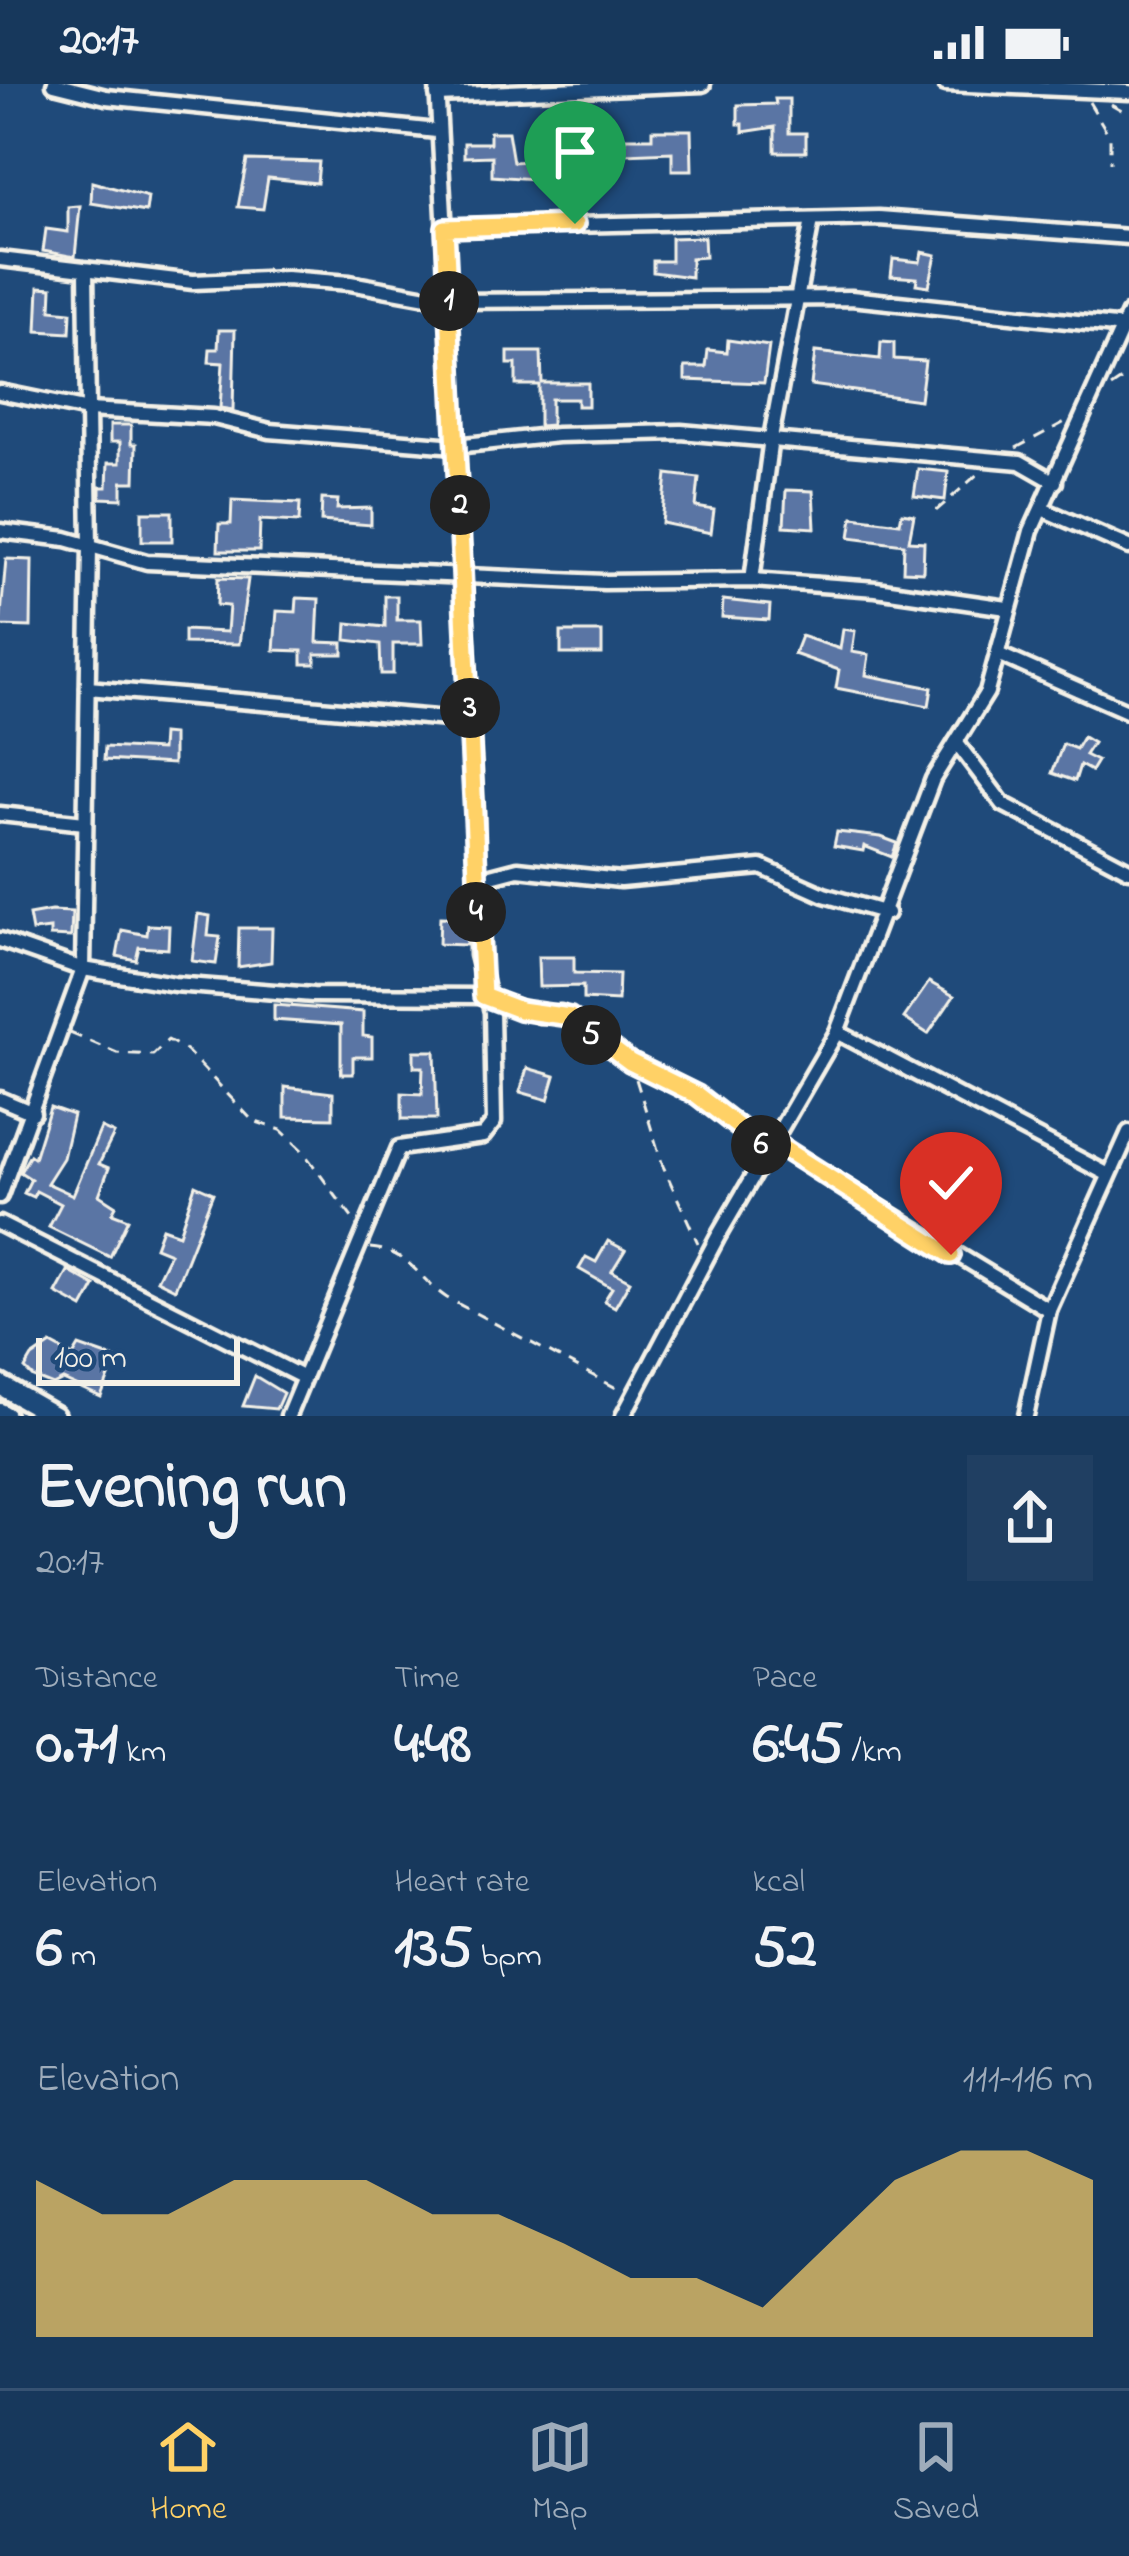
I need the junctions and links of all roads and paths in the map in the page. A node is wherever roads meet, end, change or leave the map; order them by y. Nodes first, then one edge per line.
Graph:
1 (54, 84) edge
2 (704, 84) edge
3 (945, 84) edge
4 (1009, 85) edge
5 (1075, 88) junction
6 (437, 90) edge
7 (1129, 92) edge
8 (436, 131) junction
9 (1110, 163) dead end
10 (812, 220) junction
11 (445, 228) junction
12 (1129, 237) edge
13 (0, 259) edge
14 (86, 272) junction
15 (797, 297) junction
16 (449, 301) junction
17 (1126, 320) edge
18 (1129, 375) edge
19 (0, 392) edge
20 (1091, 402) junction
21 (88, 410) junction
22 (771, 438) junction
23 (456, 446) junction
24 (991, 459) junction
25 (1055, 482) junction
26 (1042, 509) junction
27 (936, 511) dead end
28 (0, 531) edge
29 (91, 546) junction
30 (1129, 548) edge
31 (464, 578) junction
32 (752, 580) junction
33 (1007, 608) junction
34 (1000, 655) junction
35 (88, 688) junction
36 (1129, 712) edge
37 (471, 722) junction
38 (956, 742) junction
39 (0, 814) edge
40 (85, 823) junction
41 (1129, 870) edge
42 (476, 880) junction
43 (887, 913) junction
44 (0, 940) edge
45 (83, 970) junction
46 (483, 996) junction
47 (63, 1030) junction
48 (837, 1032) junction
49 (630, 1062) junction
50 (0, 1099) edge
51 (33, 1113) junction
52 (1129, 1132) edge
53 (770, 1146) junction
54 (1109, 1175) junction
55 (0, 1196) edge
56 (0, 1224) edge
57 (354, 1252) junction
58 (704, 1262) junction
59 (1049, 1310) junction
60 (302, 1377) junction
61 (0, 1385) edge
62 (633, 1399) junction
63 (54, 1416) edge
64 (288, 1416) edge
65 (623, 1416) edge
66 (1026, 1416) edge

1 - 8 street
2 - 6 street
3 - 4 street
4 - 5 street
5 - 7 street
5 - 9 path
6 - 8 street
8 - 11 street
10 - 11 street
10 - 12 street
10 - 15 street
11 - 16 street
13 - 14 street
14 - 16 street
14 - 21 street
15 - 16 street
15 - 17 street
15 - 22 street
16 - 23 street
17 - 20 street
18 - 20 path
19 - 21 street
20 - 24 path
20 - 25 street
21 - 23 street
21 - 29 street
22 - 23 street
22 - 24 street
22 - 32 street
23 - 31 street
24 - 25 street
24 - 27 path
25 - 26 street
26 - 30 street
26 - 33 street
28 - 29 street
29 - 31 street
29 - 35 street
31 - 32 street
31 - 37 street
32 - 33 street
33 - 34 street
34 - 36 street
34 - 38 street
35 - 37 street
35 - 40 street
37 - 42 street
38 - 41 street
38 - 43 street
39 - 40 street
40 - 45 street
42 - 43 street
42 - 46 street
43 - 48 street
44 - 45 street
45 - 46 street
45 - 47 street
46 - 49 street
46 - 57 street
47 - 51 street
47 - 57 path
48 - 53 street
48 - 54 street
49 - 53 street
49 - 58 path
50 - 51 street
51 - 55 street
52 - 54 street
53 - 58 street
53 - 59 street
54 - 59 street
56 - 60 street
57 - 60 street
57 - 62 path
58 - 62 street
59 - 66 street
60 - 64 street
61 - 63 street
62 - 65 street

